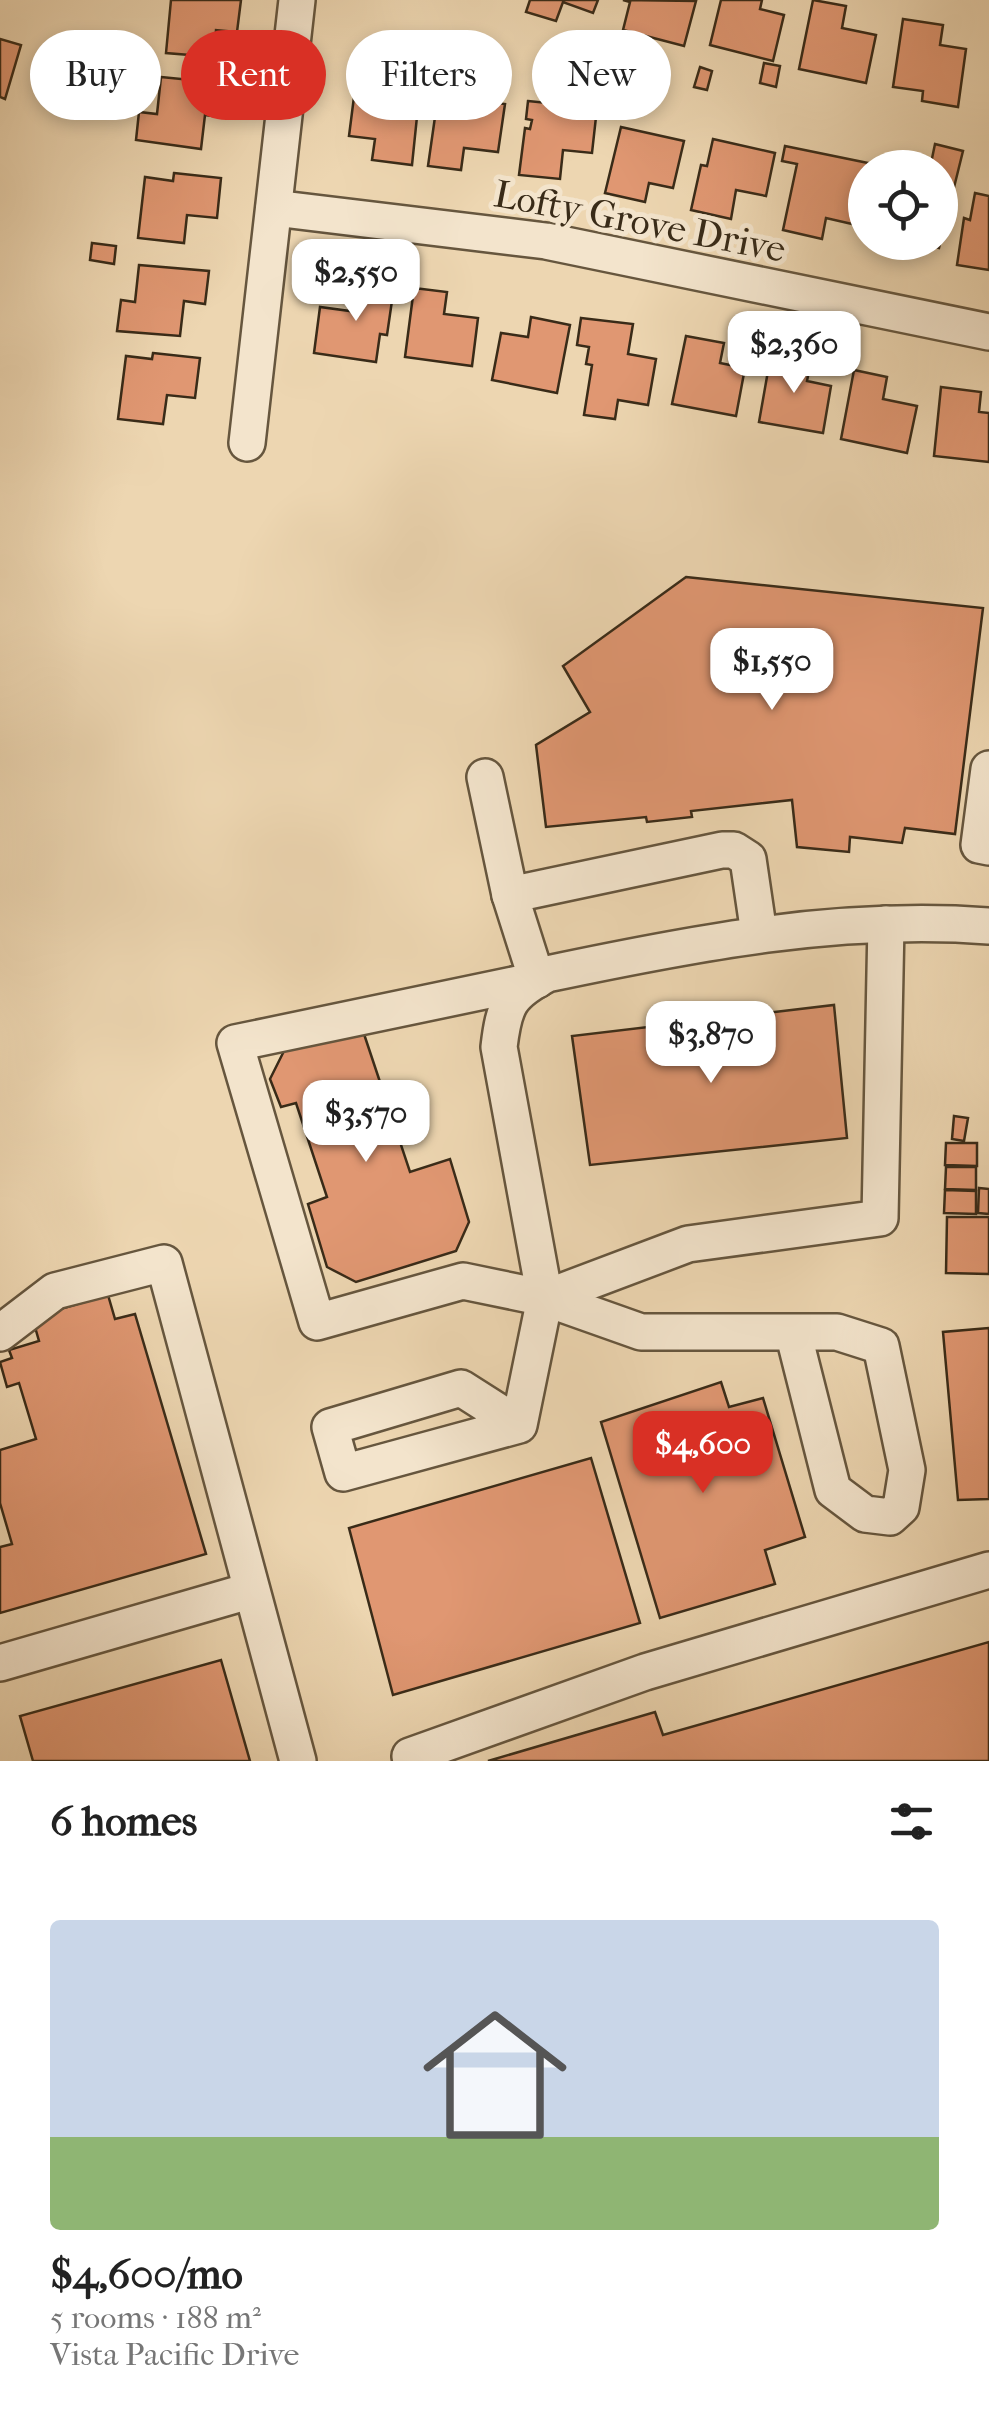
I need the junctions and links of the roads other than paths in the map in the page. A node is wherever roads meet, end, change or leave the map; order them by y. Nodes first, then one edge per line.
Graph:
1 (297, 0) edge
2 (274, 208) junction
3 (989, 332) edge
4 (248, 443) dead end
5 (989, 768) edge
6 (486, 777) dead end
7 (989, 847) edge
8 (510, 895) junction
9 (886, 924) junction
10 (989, 926) edge
11 (759, 934) junction
12 (537, 980) junction
13 (545, 1298) junction
14 (793, 1332) junction
15 (0, 1333) edge
16 (519, 1425) dead end
17 (989, 1570) edge
18 (249, 1592) junction
19 (0, 1663) edge
20 (298, 1761) edge
21 (411, 1761) edge

1 - 2 street
2 - 3 street, Lofty Grove Drive
2 - 4 street
5 - 7 street
6 - 8 street
8 - 11 street
8 - 12 street
9 - 10 street
9 - 11 street
9 - 13 street
11 - 12 street
12 - 13 street
12 - 13 street
13 - 14 street
13 - 16 street
14 - 14 street
15 - 18 street
17 - 21 street
18 - 19 street
18 - 20 street

